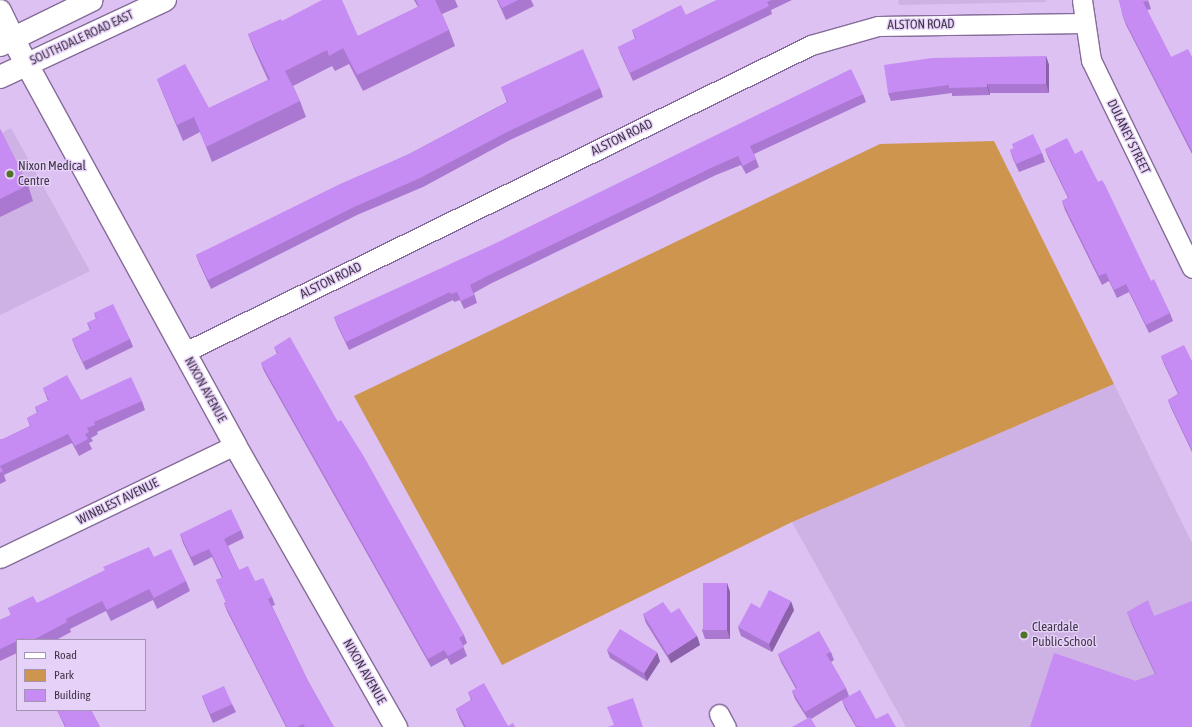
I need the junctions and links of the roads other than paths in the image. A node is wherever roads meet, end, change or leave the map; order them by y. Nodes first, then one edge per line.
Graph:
1 (92, 0) edge
2 (165, 0) edge
3 (1082, 0) edge
4 (0, 11) edge
5 (1084, 23) junction
6 (15, 50) edge
7 (0, 77) edge
8 (1192, 268) edge
9 (185, 352) junction
10 (235, 445) junction
11 (0, 558) edge
12 (396, 727) edge

1 - 6 street, SOUTHDALE ROAD EAST
2 - 6 street, SOUTHDALE ROAD EAST
3 - 5 street, DULANEY STREET
4 - 6 street, NIXON AVENUE
5 - 8 street, DULANEY STREET
5 - 9 street, ALSTON ROAD
6 - 7 street, SOUTHDALE ROAD EAST
6 - 9 street, NIXON AVENUE
9 - 10 street, NIXON AVENUE
10 - 11 street, WINBLEST AVENUE
10 - 12 street, NIXON AVENUE

